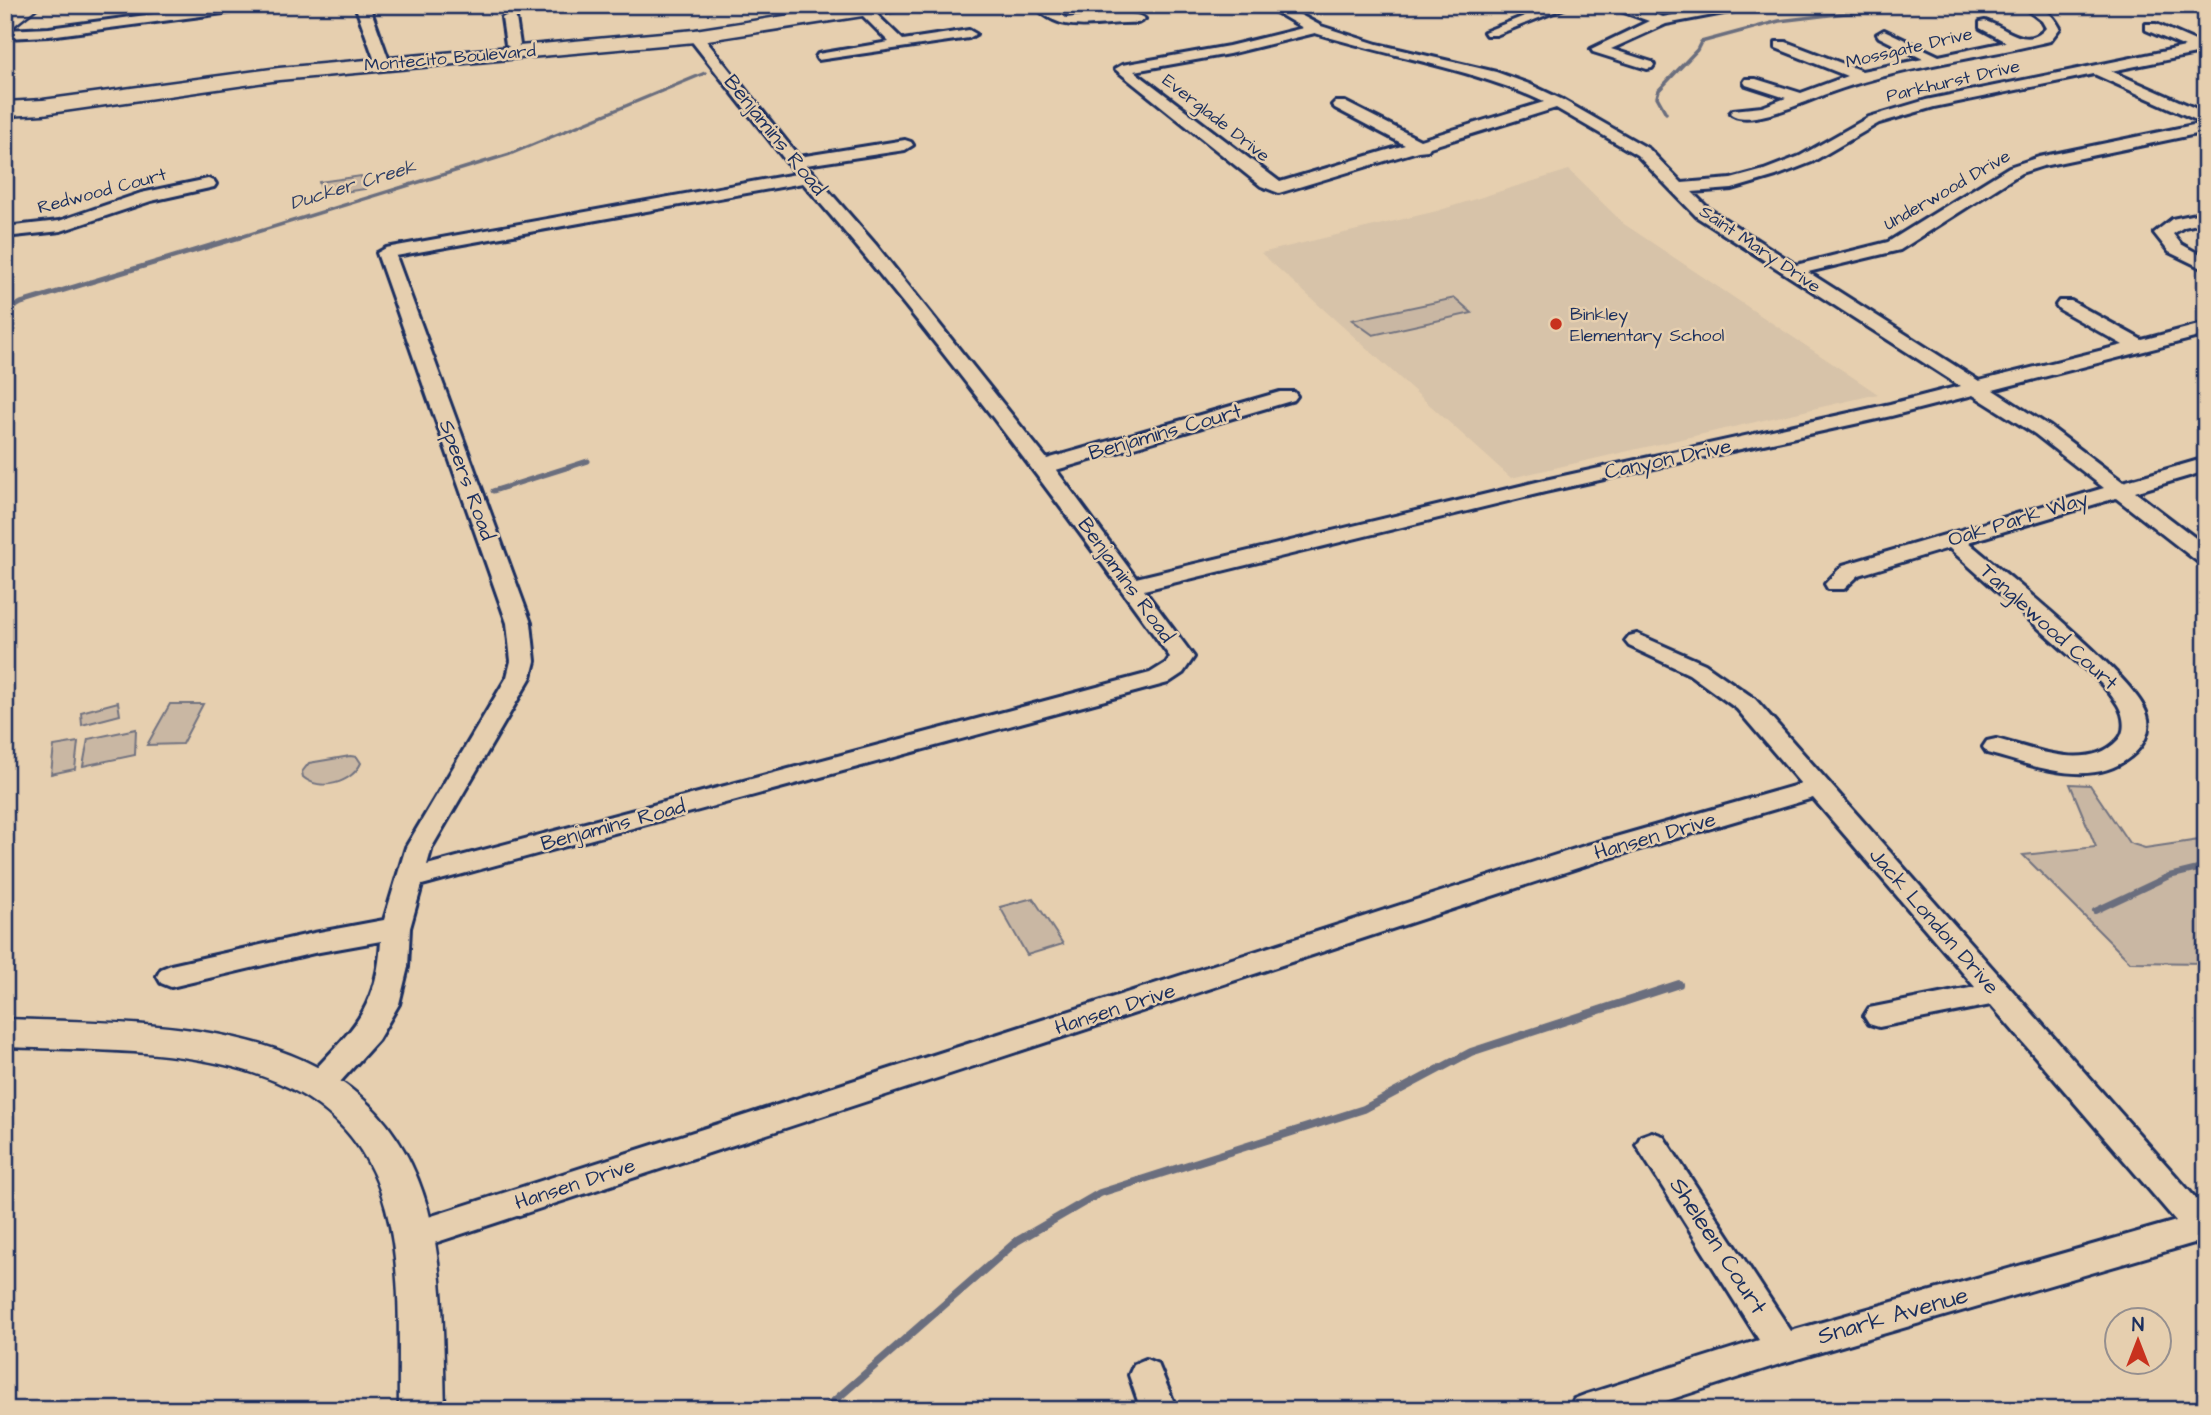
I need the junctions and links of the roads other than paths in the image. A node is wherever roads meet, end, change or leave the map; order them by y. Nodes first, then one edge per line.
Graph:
1 (31, 5) edge
2 (254, 5) edge
3 (362, 5) edge
4 (895, 5) edge
5 (1041, 5) edge
6 (1272, 5) edge
7 (1565, 5) edge
8 (1611, 5) edge
9 (1745, 5) edge
10 (2028, 5) edge
11 (860, 7) edge
12 (165, 11) edge
13 (509, 18) dead end
14 (1138, 19) dead end
15 (1662, 21) junction
16 (5, 24) edge
17 (1985, 25) dead end
18 (2151, 27) dead end
19 (1316, 29) junction
20 (1491, 32) dead end
21 (5, 34) edge
22 (969, 34) dead end
23 (1884, 34) dead end
24 (695, 36) junction
25 (899, 44) junction
26 (2021, 44) junction
27 (513, 45) junction
28 (1781, 45) dead end
29 (2204, 49) edge
30 (823, 57) dead end
31 (1936, 60) junction
32 (380, 61) junction
33 (1647, 65) dead end
34 (2097, 70) junction
35 (1861, 76) junction
36 (1751, 82) dead end
37 (1799, 97) junction
38 (1558, 103) junction
39 (1340, 105) dead end
40 (6, 109) edge
41 (1738, 113) dead end
42 (2206, 119) edge
43 (2206, 127) edge
44 (905, 145) dead end
45 (1422, 147) junction
46 (802, 169) junction
47 (208, 184) dead end
48 (1678, 188) junction
49 (2206, 217) edge
50 (5, 232) edge
51 (2206, 265) edge
52 (1791, 271) junction
53 (2065, 305) dead end
54 (2206, 329) edge
55 (2140, 346) junction
56 (1975, 387) junction
57 (1287, 396) dead end
58 (2206, 464) edge
59 (1044, 467) junction
60 (2116, 489) junction
61 (1953, 540) junction
62 (2206, 558) edge
63 (1836, 584) dead end
64 (1130, 586) junction
65 (1637, 641) dead end
66 (1996, 747) dead end
67 (1818, 788) junction
68 (409, 879) junction
69 (396, 928) junction
70 (171, 976) dead end
71 (1997, 993) junction
72 (1879, 1016) dead end
73 (5, 1033) edge
74 (320, 1084) junction
75 (1652, 1145) dead end
76 (2203, 1230) edge
77 (413, 1236) junction
78 (1783, 1348) junction
79 (1146, 1375) dead end
80 (422, 1410) edge
81 (1159, 1410) edge
82 (1587, 1410) edge

1 - 16 street
2 - 12 street
3 - 32 street
4 - 11 main road, Montecito Boulevard
5 - 14 street
6 - 19 street, Saint Mary Drive
7 - 20 street
8 - 15 street
9 - 15 street
10 - 26 street, Mossgate Drive
11 - 24 main road, Montecito Boulevard
11 - 25 street
11 - 27 main road, Montecito Boulevard
12 - 21 street
13 - 27 street
15 - 33 street
17 - 26 street
18 - 29 street
19 - 38 street, Saint Mary Drive
19 - 45 street, Everglade Drive
22 - 25 street
23 - 31 street
24 - 32 main road, Montecito Boulevard
24 - 46 street, Benjamins Road
25 - 30 street
26 - 31 street, Mossgate Drive
27 - 32 main road, Montecito Boulevard
28 - 35 street
29 - 34 street, Parkhurst Drive
31 - 35 street, Mossgate Drive
32 - 40 main road, Montecito Boulevard
34 - 42 street
34 - 48 street, Parkhurst Drive
35 - 37 street, Mossgate Drive
36 - 37 street
37 - 41 street, Mossgate Drive
38 - 45 street, Everglade Drive
38 - 48 street, Saint Mary Drive
39 - 45 street
43 - 52 street, Underwood Drive
44 - 46 street
46 - 59 street, Benjamins Road
46 - 68 street, Speers Road
47 - 50 street, Redwood Court
48 - 52 street, Saint Mary Drive
49 - 51 street
52 - 56 street, Saint Mary Drive
53 - 55 street
54 - 55 street, Canyon Drive
55 - 56 street, Canyon Drive
56 - 60 street, Saint Mary Drive
56 - 64 street, Canyon Drive
57 - 59 street, Benjamins Court
58 - 60 street, Oak Park Way
59 - 64 street, Benjamins Road
60 - 61 street, Oak Park Way
60 - 62 street, Saint Mary Drive
61 - 63 street, Oak Park Way
61 - 66 street, Tanglewood Court
64 - 68 street, Benjamins Road
65 - 67 street, Jack London Drive
67 - 71 street, Jack London Drive
67 - 77 street, Hansen Drive
68 - 69 street, Speers Road
69 - 70 street
69 - 74 street, Speers Road
71 - 72 street
71 - 76 street, Jack London Drive
73 - 74 street
74 - 77 street
75 - 78 street, Sheleen Court
76 - 78 street, Snark Avenue
77 - 80 street
78 - 82 street, Snark Avenue
79 - 81 street

